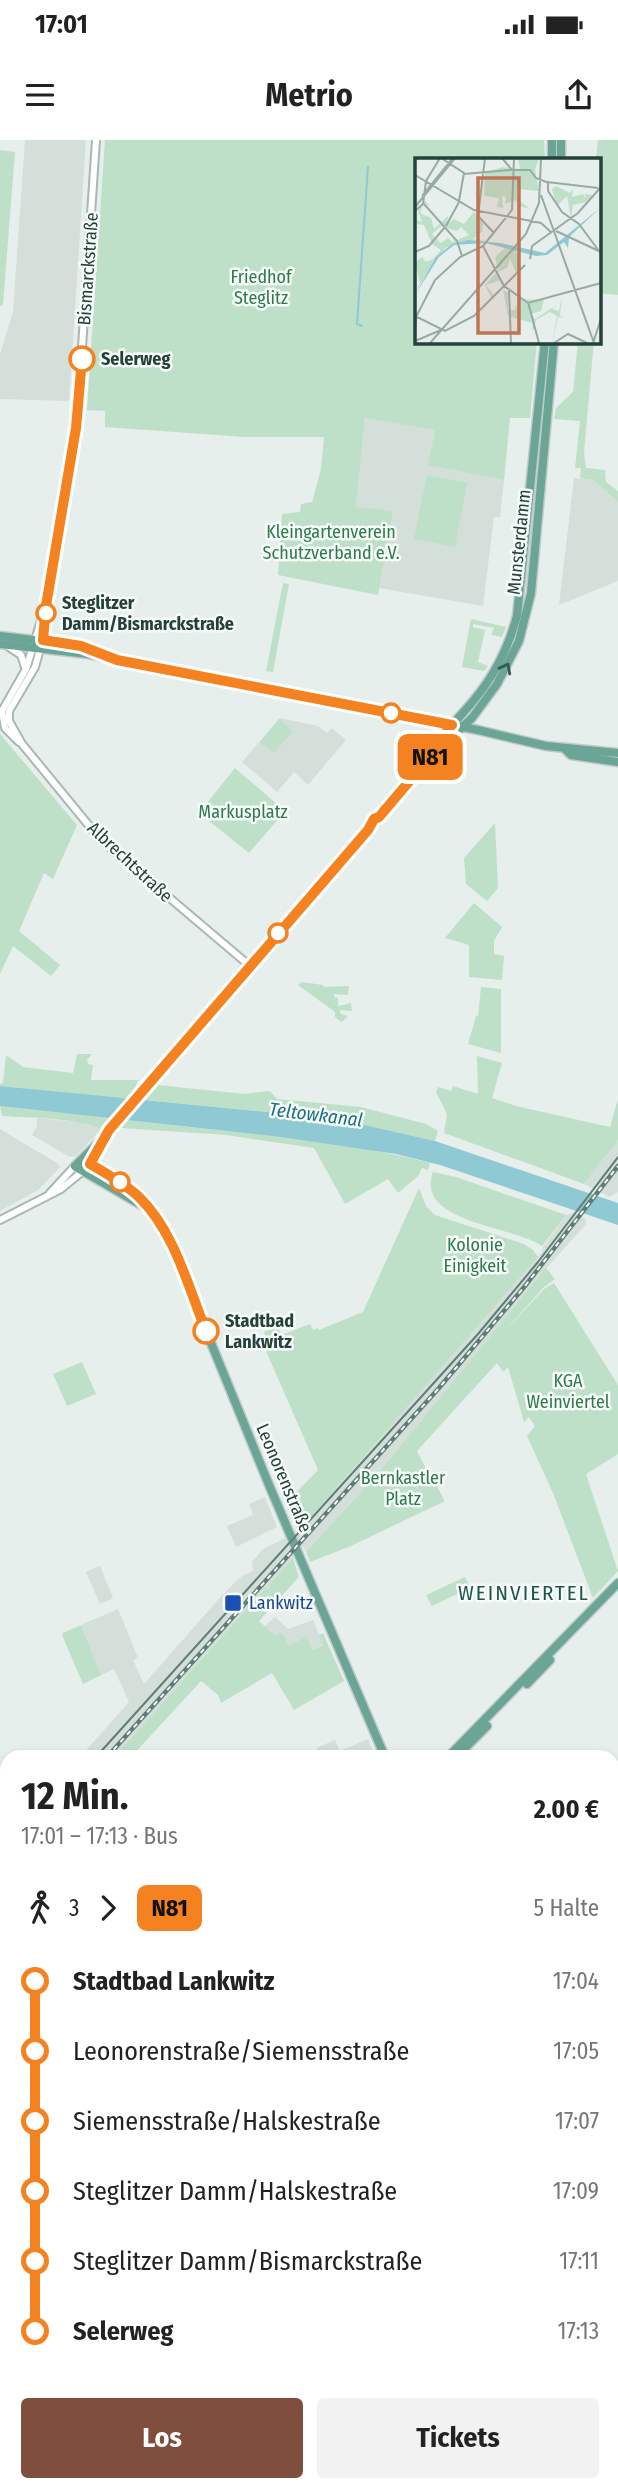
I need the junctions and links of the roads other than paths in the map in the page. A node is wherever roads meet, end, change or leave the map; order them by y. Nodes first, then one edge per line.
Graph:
1 (96, 140) edge
2 (552, 140) edge
3 (561, 140) edge
4 (552, 158) edge
5 (561, 158) edge
6 (545, 343) edge
7 (554, 343) edge
8 (541, 425) junction
9 (1, 642) edge
10 (38, 644) junction
11 (26, 669) junction
12 (452, 725) junction
13 (463, 727) junction
14 (22, 744) junction
15 (565, 749) junction
16 (435, 751) junction
17 (618, 753) edge
18 (618, 762) edge
19 (250, 966) junction
20 (107, 1132) junction
21 (75, 1167) junction
22 (86, 1168) junction
23 (50, 1193) junction
24 (0, 1220) edge
25 (618, 1583) edge
26 (618, 1590) edge
27 (382, 1750) edge
28 (455, 1750) edge
29 (464, 1750) edge

1 - 10 street, Bismarckstraße
2 - 4 main road
3 - 5 main road
6 - 8 main road, Munsterdamm
7 - 8 main road, Munsterdamm
8 - 12 main road, Munsterdamm
13 -> 8 main road, Munsterdamm
9 - 10 main road
9 - 11 street
10 - 11 street, Bismarckstraße
10 - 12 main road
10 - 14 street, Bismarckstraße
11 - 14 street, Bismarckstraße
12 - 13 main road
12 - 16 main road, Munsterdamm
13 - 15 main road
13 - 16 main road, Munsterdamm
14 - 19 street, Albrechtstraße
15 - 17 main road
15 - 18 main road
16 - 19 main road
19 - 20 main road
20 - 21 main road
20 - 22 main road
21 - 22 main road
21 - 23 street
22 - 23 street
22 - 27 main road, Leonorenstraße
23 - 24 street
25 - 28 main road
26 - 29 main road

